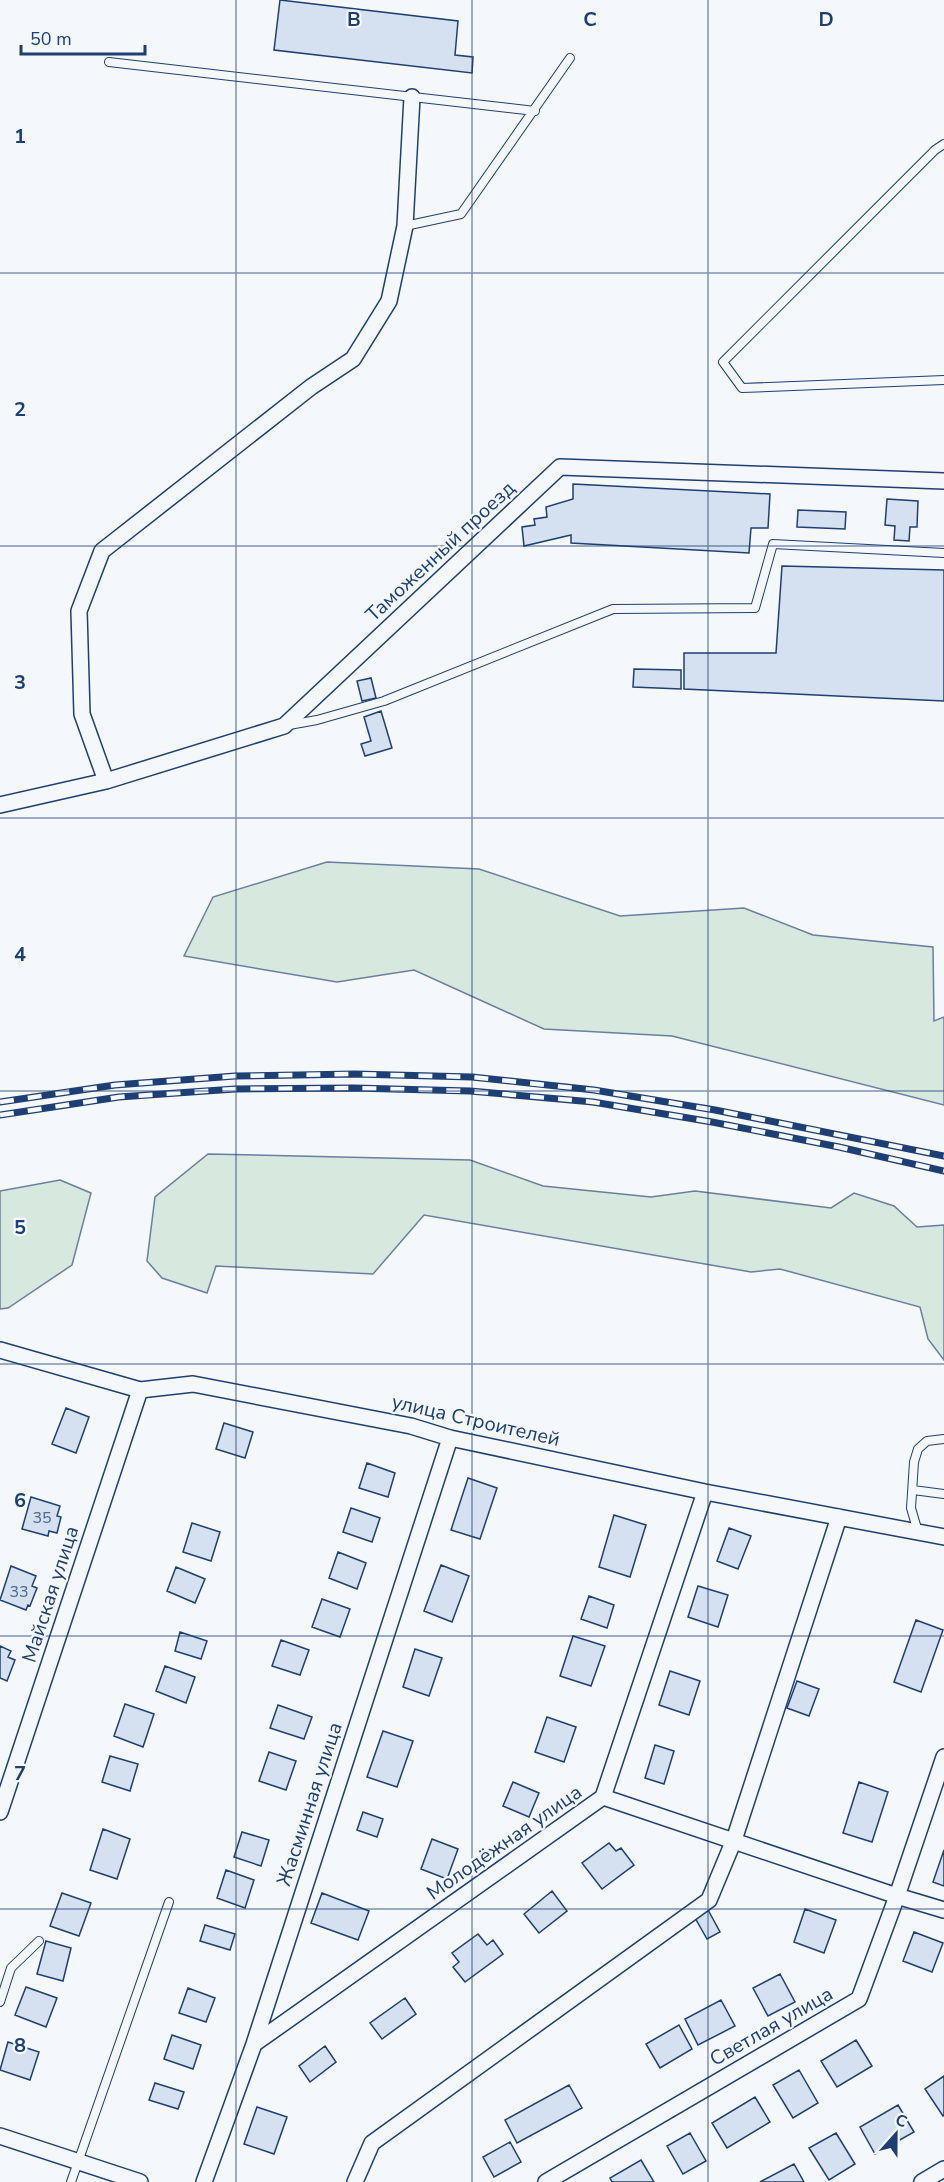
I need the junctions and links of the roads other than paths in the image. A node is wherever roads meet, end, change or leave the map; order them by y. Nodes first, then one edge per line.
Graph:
1 (570, 58) dead end
2 (109, 62) dead end
3 (412, 97) junction
4 (535, 111) junction
5 (944, 144) edge
6 (405, 226) junction
7 (944, 380) edge
8 (944, 481) edge
9 (944, 553) edge
10 (284, 726) junction
11 (106, 781) junction
12 (0, 805) edge
13 (0, 1350) edge
14 (140, 1390) junction
15 (450, 1438) junction
16 (944, 1439) edge
17 (913, 1490) junction
18 (705, 1492) junction
19 (944, 1494) edge
20 (839, 1517) junction
21 (918, 1532) junction
22 (944, 1537) edge
23 (944, 1757) edge
24 (603, 1797) junction
25 (0, 1812) edge
26 (734, 1840) junction
27 (897, 1896) junction
28 (169, 1902) dead end
29 (944, 1910) edge
30 (39, 1941) dead end
31 (0, 2002) edge
32 (254, 2044) junction
33 (0, 2136) edge
34 (78, 2162) junction
35 (944, 2169) edge
36 (71, 2182) edge
37 (140, 2182) edge
38 (204, 2182) edge
39 (355, 2182) edge
40 (546, 2182) edge
41 (922, 2182) edge

1 - 4 lane
2 - 3 lane
3 - 4 lane
3 - 6 street
4 - 6 lane
5 - 7 lane
6 - 11 street
8 - 10 street, Таможенный проезд
9 - 10 lane
10 - 11 street, Таможенный проезд
11 - 12 street, Таможенный проезд
13 - 14 street, улица Строителей
14 - 15 street, улица Строителей
14 - 25 street, Майская улица
15 - 18 street, улица Строителей
15 - 32 street, Жасминная улица
16 - 17 lane
17 - 19 lane
17 - 21 lane
18 - 20 street, улица Строителей
18 - 24 street, Молодёжная улица
20 - 21 street, улица Строителей
20 - 26 street
21 - 22 street, улица Строителей
23 - 27 street, Светлая улица
24 - 26 street
24 - 32 street, Молодёжная улица
26 - 27 street
26 - 39 street
27 - 29 street
27 - 40 street, Светлая улица
28 - 34 lane
30 - 31 lane
32 - 38 street, Жасминная улица
33 - 34 street
34 - 36 lane
34 - 37 street
35 - 41 street

